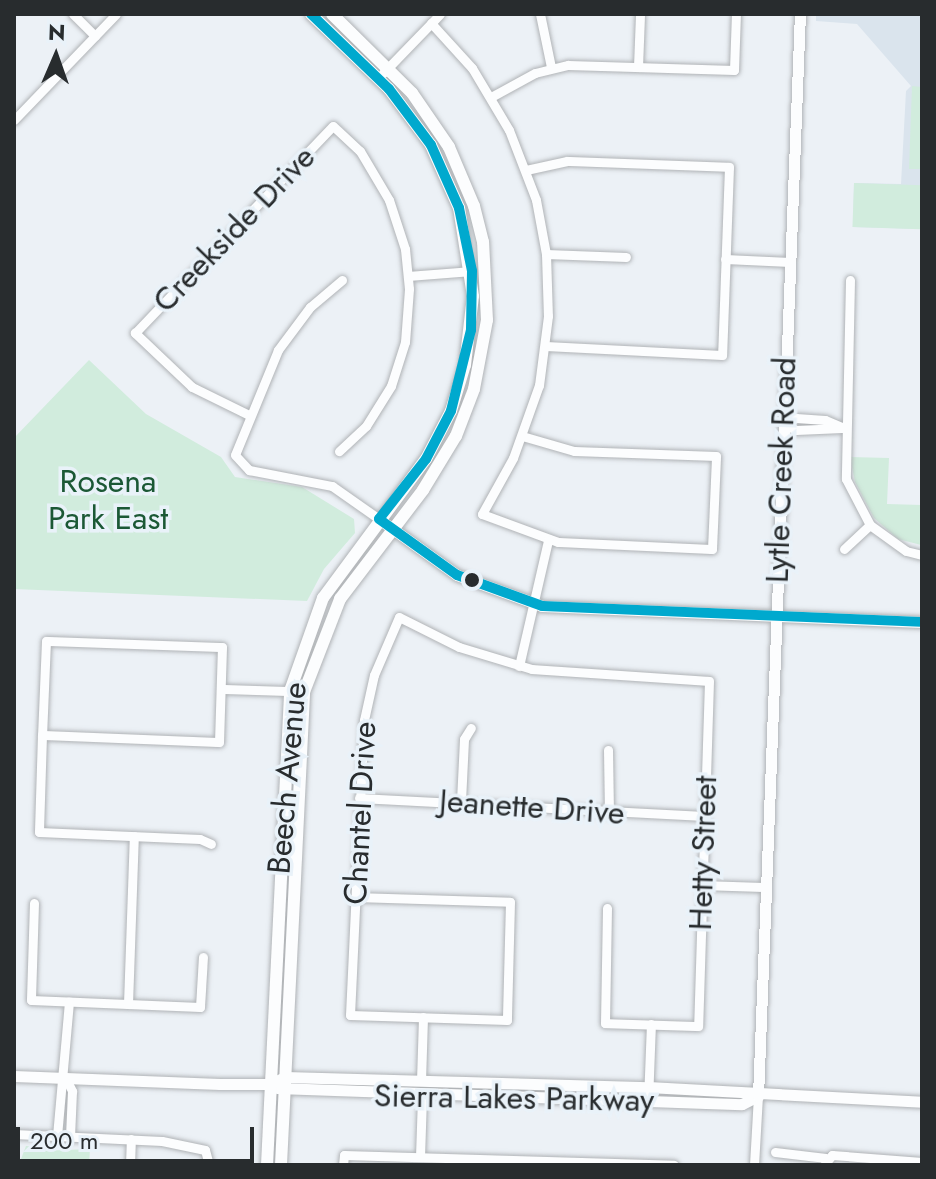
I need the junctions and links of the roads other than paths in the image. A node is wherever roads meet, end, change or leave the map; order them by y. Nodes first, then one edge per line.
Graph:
1 (73, 14) edge
2 (116, 14) edge
3 (311, 14) edge
4 (332, 14) edge
5 (440, 14) edge
6 (540, 14) edge
7 (640, 14) edge
8 (736, 14) edge
9 (800, 14) edge
10 (431, 23) junction
11 (95, 36) junction
12 (551, 67) junction
13 (638, 67) junction
14 (389, 68) junction
15 (378, 79) junction
16 (491, 97) junction
17 (14, 101) edge
18 (24, 110) junction
19 (14, 120) edge
20 (526, 170) junction
21 (546, 254) junction
22 (626, 257) dead end
23 (725, 259) junction
24 (790, 262) junction
25 (472, 271) junction
26 (408, 276) junction
27 (342, 280) dead end
28 (850, 280) dead end
29 (545, 346) junction
30 (249, 415) junction
31 (783, 424) junction
32 (844, 428) junction
33 (522, 436) junction
34 (339, 451) dead end
35 (379, 519) junction
36 (870, 525) junction
37 (391, 529) junction
38 (548, 540) junction
39 (844, 549) dead end
40 (922, 555) edge
41 (533, 604) junction
42 (775, 619) junction
43 (922, 622) edge
44 (519, 666) junction
45 (221, 689) junction
46 (290, 691) junction
47 (471, 728) dead end
48 (42, 735) junction
49 (608, 750) dead end
50 (359, 798) junction
51 (461, 801) junction
52 (609, 813) junction
53 (705, 816) junction
54 (134, 836) junction
55 (211, 844) dead end
56 (701, 885) junction
57 (763, 887) junction
58 (355, 897) junction
59 (34, 903) dead end
60 (607, 908) dead end
61 (203, 957) dead end
62 (69, 1002) junction
63 (128, 1004) junction
64 (423, 1017) junction
65 (651, 1024) junction
66 (14, 1076) edge
67 (65, 1077) junction
68 (285, 1077) junction
69 (421, 1081) junction
70 (270, 1084) junction
71 (648, 1087) junction
72 (284, 1092) junction
73 (422, 1096) junction
74 (758, 1096) junction
75 (648, 1101) junction
76 (922, 1102) edge
77 (14, 1134) edge
78 (57, 1136) junction
79 (70, 1137) junction
80 (131, 1139) junction
81 (775, 1152) dead end
82 (420, 1157) junction
83 (827, 1159) edge
84 (343, 1160) edge
85 (922, 1162) edge
86 (130, 1165) edge
87 (209, 1165) edge
88 (267, 1165) edge
89 (281, 1165) edge
90 (674, 1165) edge
91 (754, 1165) edge

1 - 11 street
2 - 11 street
3 - 15 main road, Beech Avenue
4 - 14 main road, Beech Avenue
5 - 10 street
6 - 12 street
7 - 13 street
8 - 13 street
9 - 24 street, Lytle Creek Road
10 - 14 street
10 - 16 street
11 - 18 street
12 - 13 street
12 - 16 street
14 - 15 street
14 - 37 main road, Beech Avenue
15 - 25 main road, Beech Avenue
16 - 20 street
17 - 18 street
18 - 19 street
20 - 21 street
20 - 23 street
21 - 22 street
21 - 29 street
23 - 24 street
23 - 29 street
24 - 31 street, Lytle Creek Road
25 - 26 street
25 - 35 main road, Beech Avenue
26 - 30 street, Creekside Drive
26 - 34 street
27 - 30 street
28 - 32 street
29 - 33 street
30 - 35 street
31 - 32 street
31 - 42 street, Lytle Creek Road
32 - 36 street
33 - 38 street
33 - 38 street
35 - 37 street
35 - 46 main road, Beech Avenue
36 - 39 street
36 - 40 street
37 - 41 street
37 - 68 main road, Beech Avenue
38 - 41 street
41 - 42 street
41 - 44 street
42 - 43 street
42 - 57 street, Lytle Creek Road
44 - 50 street, Chantel Drive
44 - 53 street, Hetty Street
45 - 46 street
45 - 48 street
45 - 48 street
46 - 70 main road, Beech Avenue
47 - 51 street
48 - 54 street
49 - 52 street
50 - 51 street, Jeanette Drive
50 - 58 street, Chantel Drive
51 - 52 street, Jeanette Drive
52 - 53 street, Jeanette Drive
53 - 56 street, Hetty Street
54 - 55 street
54 - 63 street
56 - 57 street
56 - 65 street, Hetty Street
57 - 74 street, Lytle Creek Road
58 - 64 street, Chantel Drive
58 - 64 street
59 - 62 street
60 - 65 street
61 - 63 street
62 - 63 street
62 - 67 street
64 - 69 street
65 - 71 street
66 - 67 street, Sierra Lakes Parkway
67 - 70 street, Sierra Lakes Parkway
67 - 78 street
67 - 79 street
68 - 69 street, Sierra Lakes Parkway
68 - 70 street, Sierra Lakes Parkway
68 - 72 main road, Beech Avenue
69 - 71 street, Sierra Lakes Parkway
70 - 72 street, Sierra Lakes Parkway
70 - 88 main road, Beech Avenue
71 - 74 street, Sierra Lakes Parkway
71 - 75 street
72 - 73 street, Sierra Lakes Parkway
72 - 89 main road, Beech Avenue
73 - 75 street, Sierra Lakes Parkway
73 - 82 street
74 - 75 street, Sierra Lakes Parkway
74 - 76 street, Sierra Lakes Parkway
74 - 91 street, Lytle Creek Road
77 - 78 street
78 - 79 street
79 - 80 street
80 - 86 street
80 - 87 street
81 - 83 street
82 - 84 street
82 - 90 street
83 - 85 street

